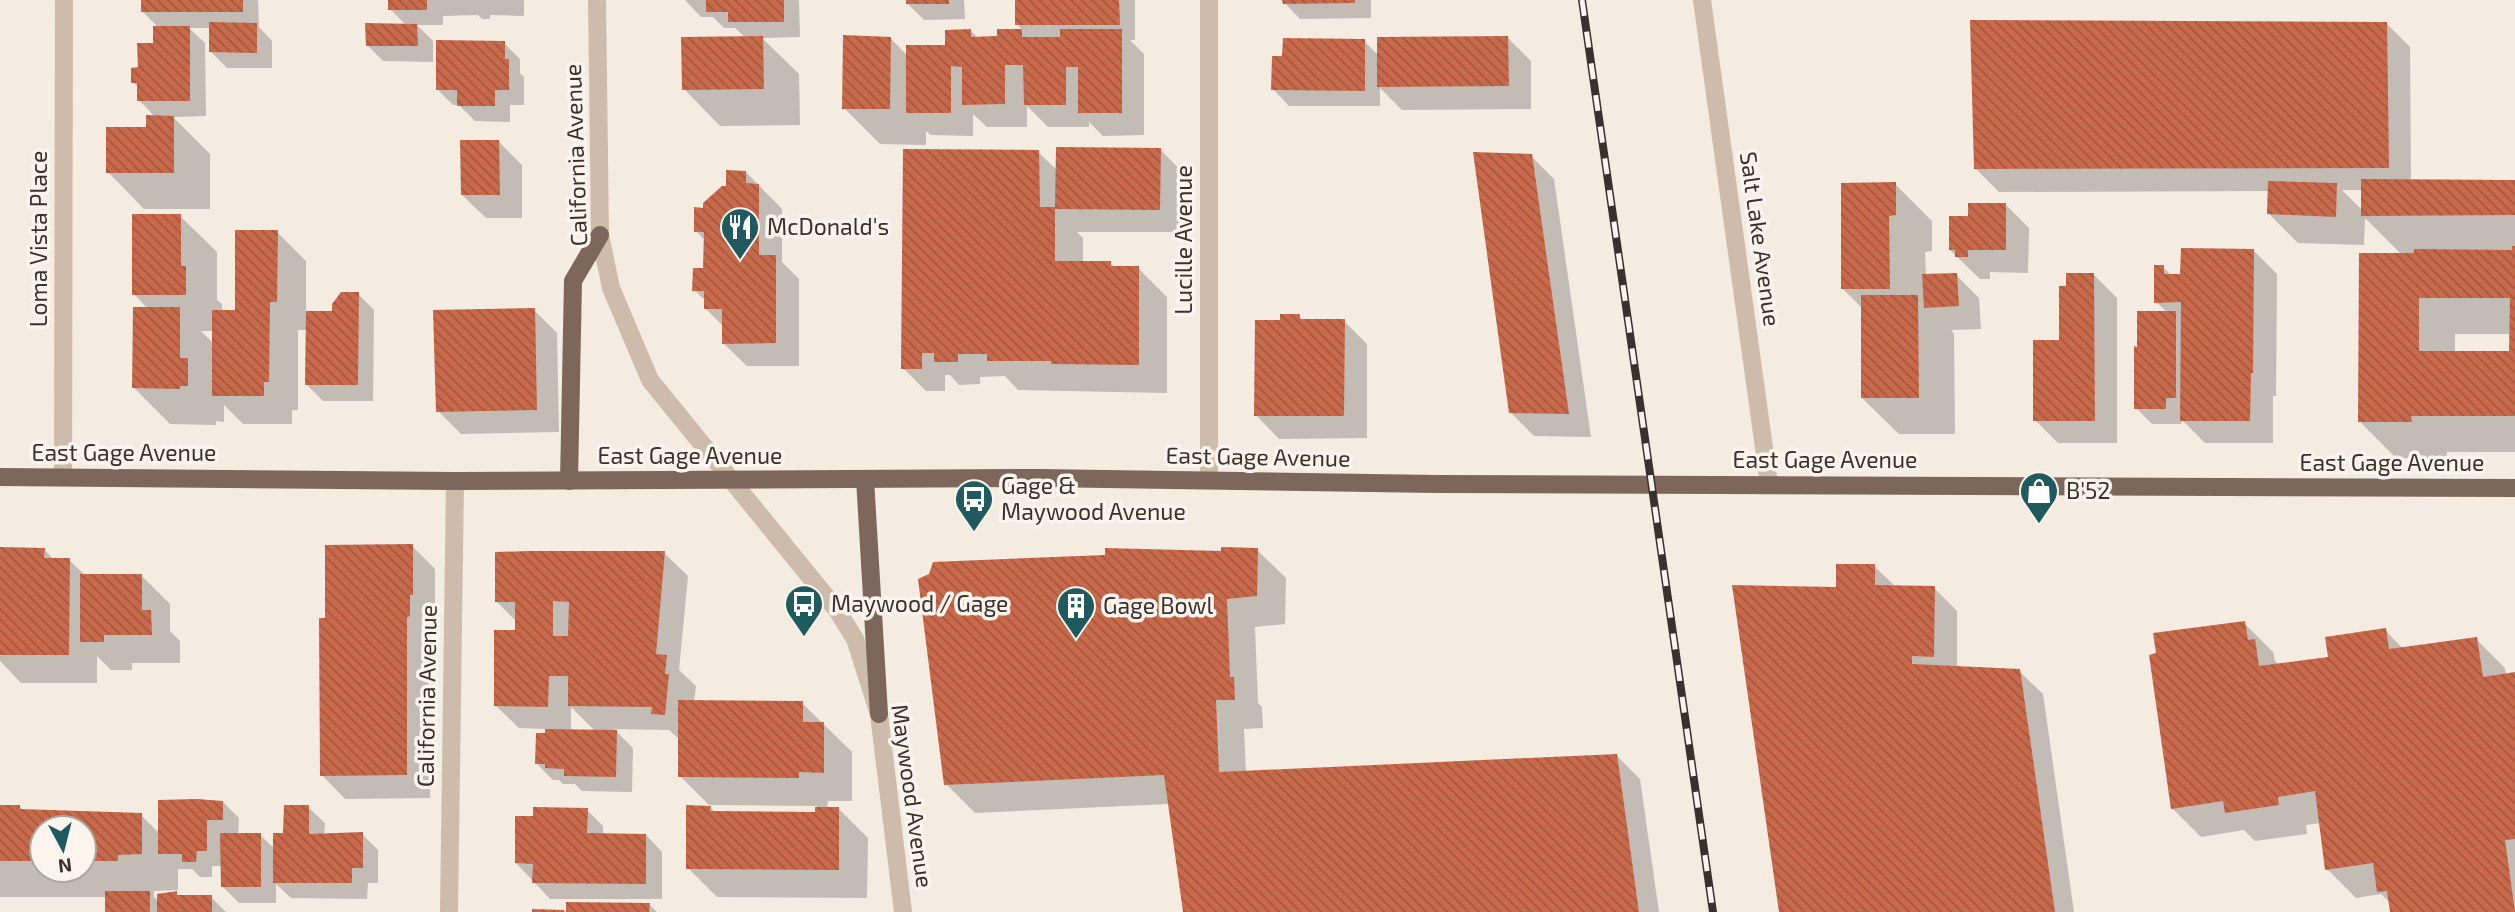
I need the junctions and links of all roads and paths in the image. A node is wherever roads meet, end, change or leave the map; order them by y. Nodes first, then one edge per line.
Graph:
1 (64, 0) edge
2 (597, 0) edge
3 (1209, 0) edge
4 (1702, 0) edge
5 (600, 235) junction
6 (0, 477) edge
7 (62, 477) junction
8 (865, 479) junction
9 (732, 480) junction
10 (1209, 480) junction
11 (456, 481) junction
12 (569, 481) junction
13 (1769, 484) junction
14 (2515, 488) edge
15 (879, 714) junction
16 (449, 912) edge
17 (903, 912) edge

1 - 7 street, Loma Vista Place
2 - 5 street, California Avenue
3 - 10 street, Lucille Avenue
4 - 13 street, Salt Lake Avenue
5 - 9 street, California Avenue
5 - 12 main road
6 - 7 main road, East Gage Avenue
7 - 11 main road, East Gage Avenue
8 - 9 main road, East Gage Avenue
8 - 10 main road, East Gage Avenue
8 - 15 main road
9 - 12 main road, East Gage Avenue
9 - 15 street, Maywood Avenue
10 - 13 main road, East Gage Avenue
11 - 12 main road, East Gage Avenue
11 - 16 street, California Avenue
13 - 14 main road, East Gage Avenue
15 - 17 street, Maywood Avenue

